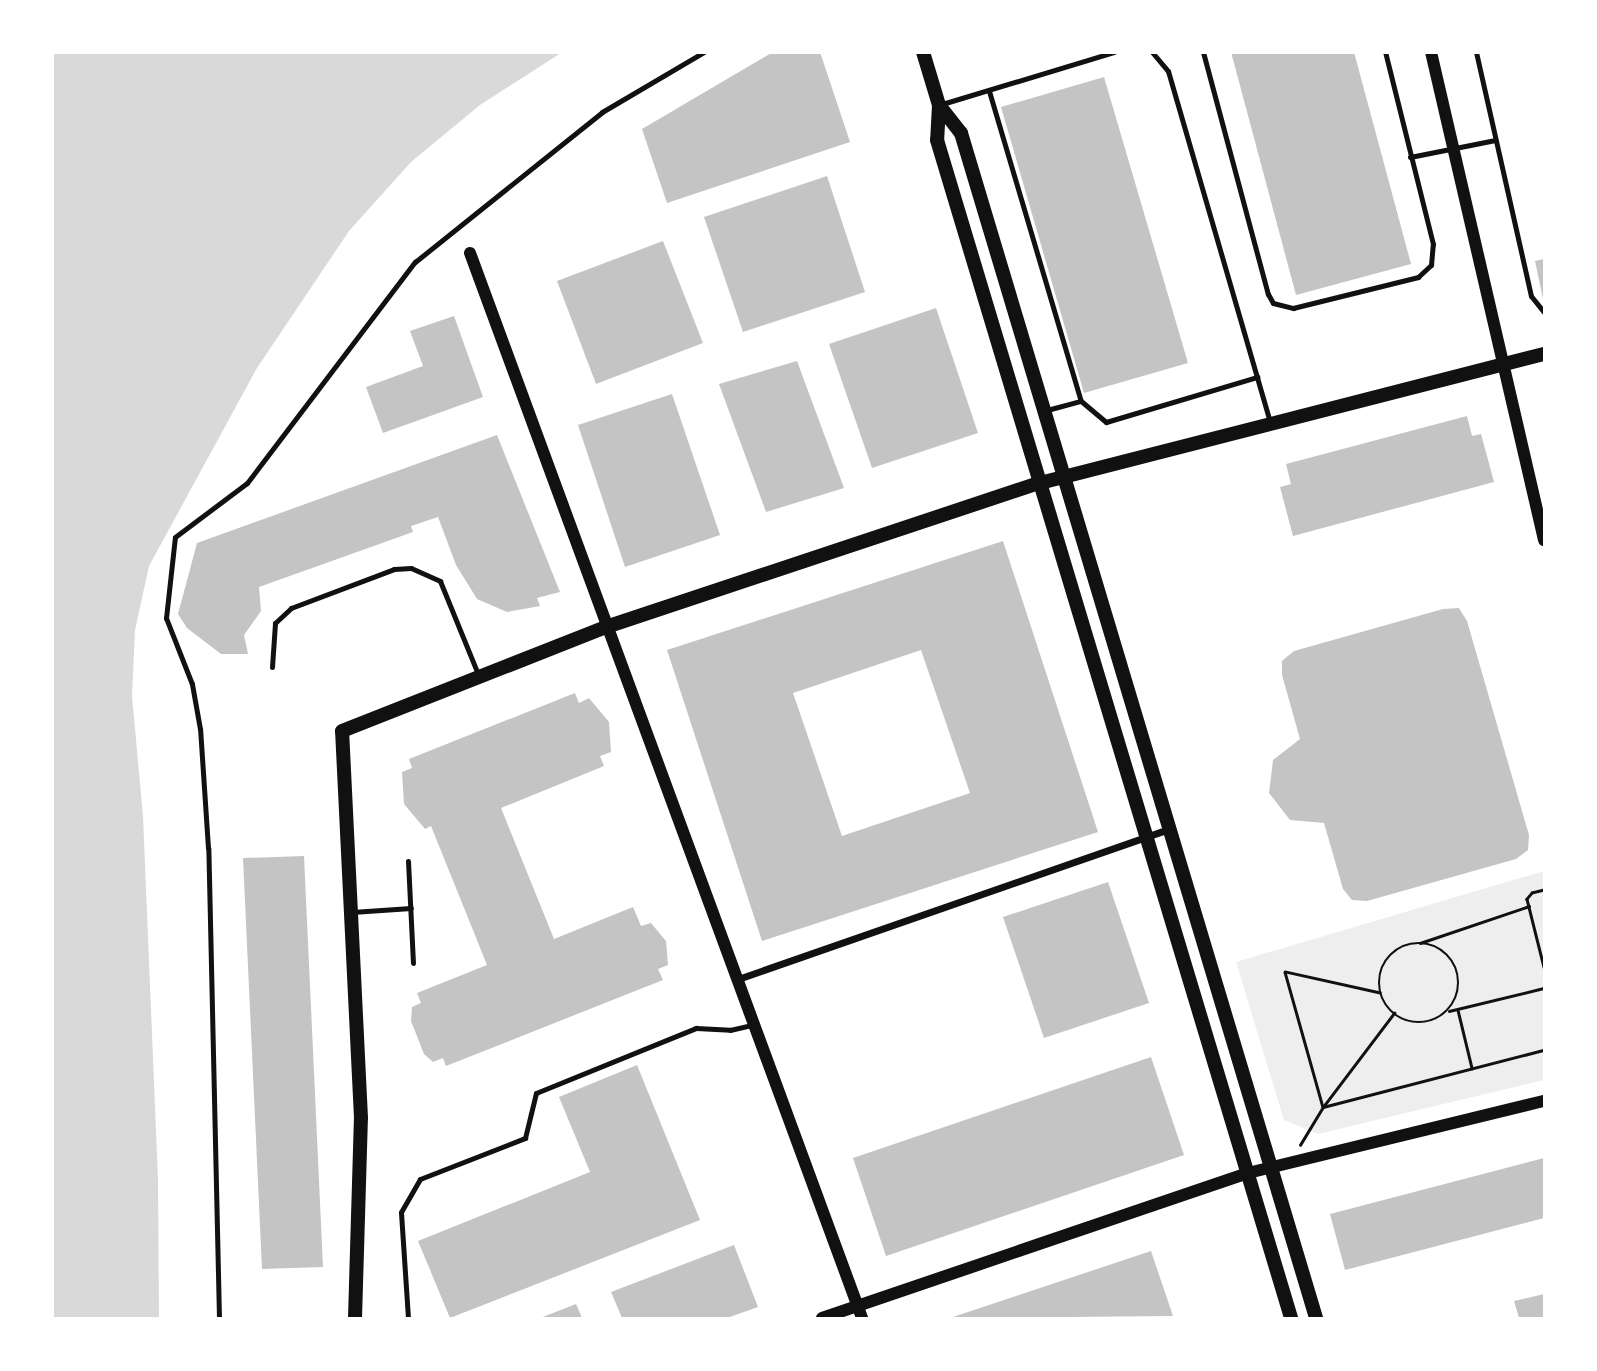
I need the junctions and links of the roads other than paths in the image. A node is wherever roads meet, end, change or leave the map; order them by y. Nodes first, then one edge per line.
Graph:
1 (704, 52) edge
2 (923, 52) edge
3 (1114, 52) edge
4 (1152, 52) edge
5 (1203, 52) edge
6 (1385, 52) edge
7 (1432, 52) edge
8 (1476, 52) edge
9 (989, 91) junction
10 (939, 105) junction
11 (1495, 140) junction
12 (1453, 148) junction
13 (1410, 157) junction
14 (470, 253) dead end
15 (1545, 312) edge
16 (1545, 354) edge
17 (1502, 362) junction
18 (1257, 377) junction
19 (1081, 401) junction
20 (1042, 411) junction
21 (1270, 421) junction
22 (1062, 476) junction
23 (1040, 483) junction
24 (1545, 540) edge
25 (609, 626) junction
26 (272, 667) dead end
27 (479, 677) junction
28 (1168, 829) junction
29 (1146, 835) junction
30 (408, 861) dead end
31 (411, 908) junction
32 (352, 912) junction
33 (413, 963) dead end
34 (738, 979) junction
35 (755, 1024) junction
36 (1545, 1101) edge
37 (1269, 1167) junction
38 (1248, 1173) junction
39 (857, 1305) junction
40 (219, 1318) edge
41 (355, 1318) edge
42 (408, 1318) edge
43 (822, 1318) edge
44 (862, 1318) edge
45 (1291, 1318) edge
46 (1316, 1318) edge

1 - 40 lane
2 - 10 main road
3 - 9 lane
4 - 18 lane
5 - 13 lane
6 - 13 lane
7 - 12 street
8 - 11 lane
9 - 10 lane
9 - 19 lane
10 - 20 main road
10 - 23 main road
11 - 12 lane
11 - 15 lane
12 - 13 lane
12 - 17 street
14 - 25 street
16 - 17 main road
17 - 21 main road
17 - 24 street
18 - 19 lane
18 - 21 lane
19 - 20 lane
20 - 22 main road
21 - 22 main road
22 - 23 main road
22 - 28 main road
23 - 25 main road
23 - 29 main road
25 - 27 main road
25 - 34 street
26 - 27 lane
27 - 32 main road
28 - 29 street
28 - 37 main road
29 - 34 street
29 - 38 main road
30 - 31 lane
31 - 32 lane
31 - 33 lane
32 - 41 main road
34 - 35 street
35 - 39 street
35 - 42 lane
36 - 37 street
37 - 38 street
37 - 46 main road
38 - 39 street
38 - 45 main road
39 - 43 street
39 - 44 street

